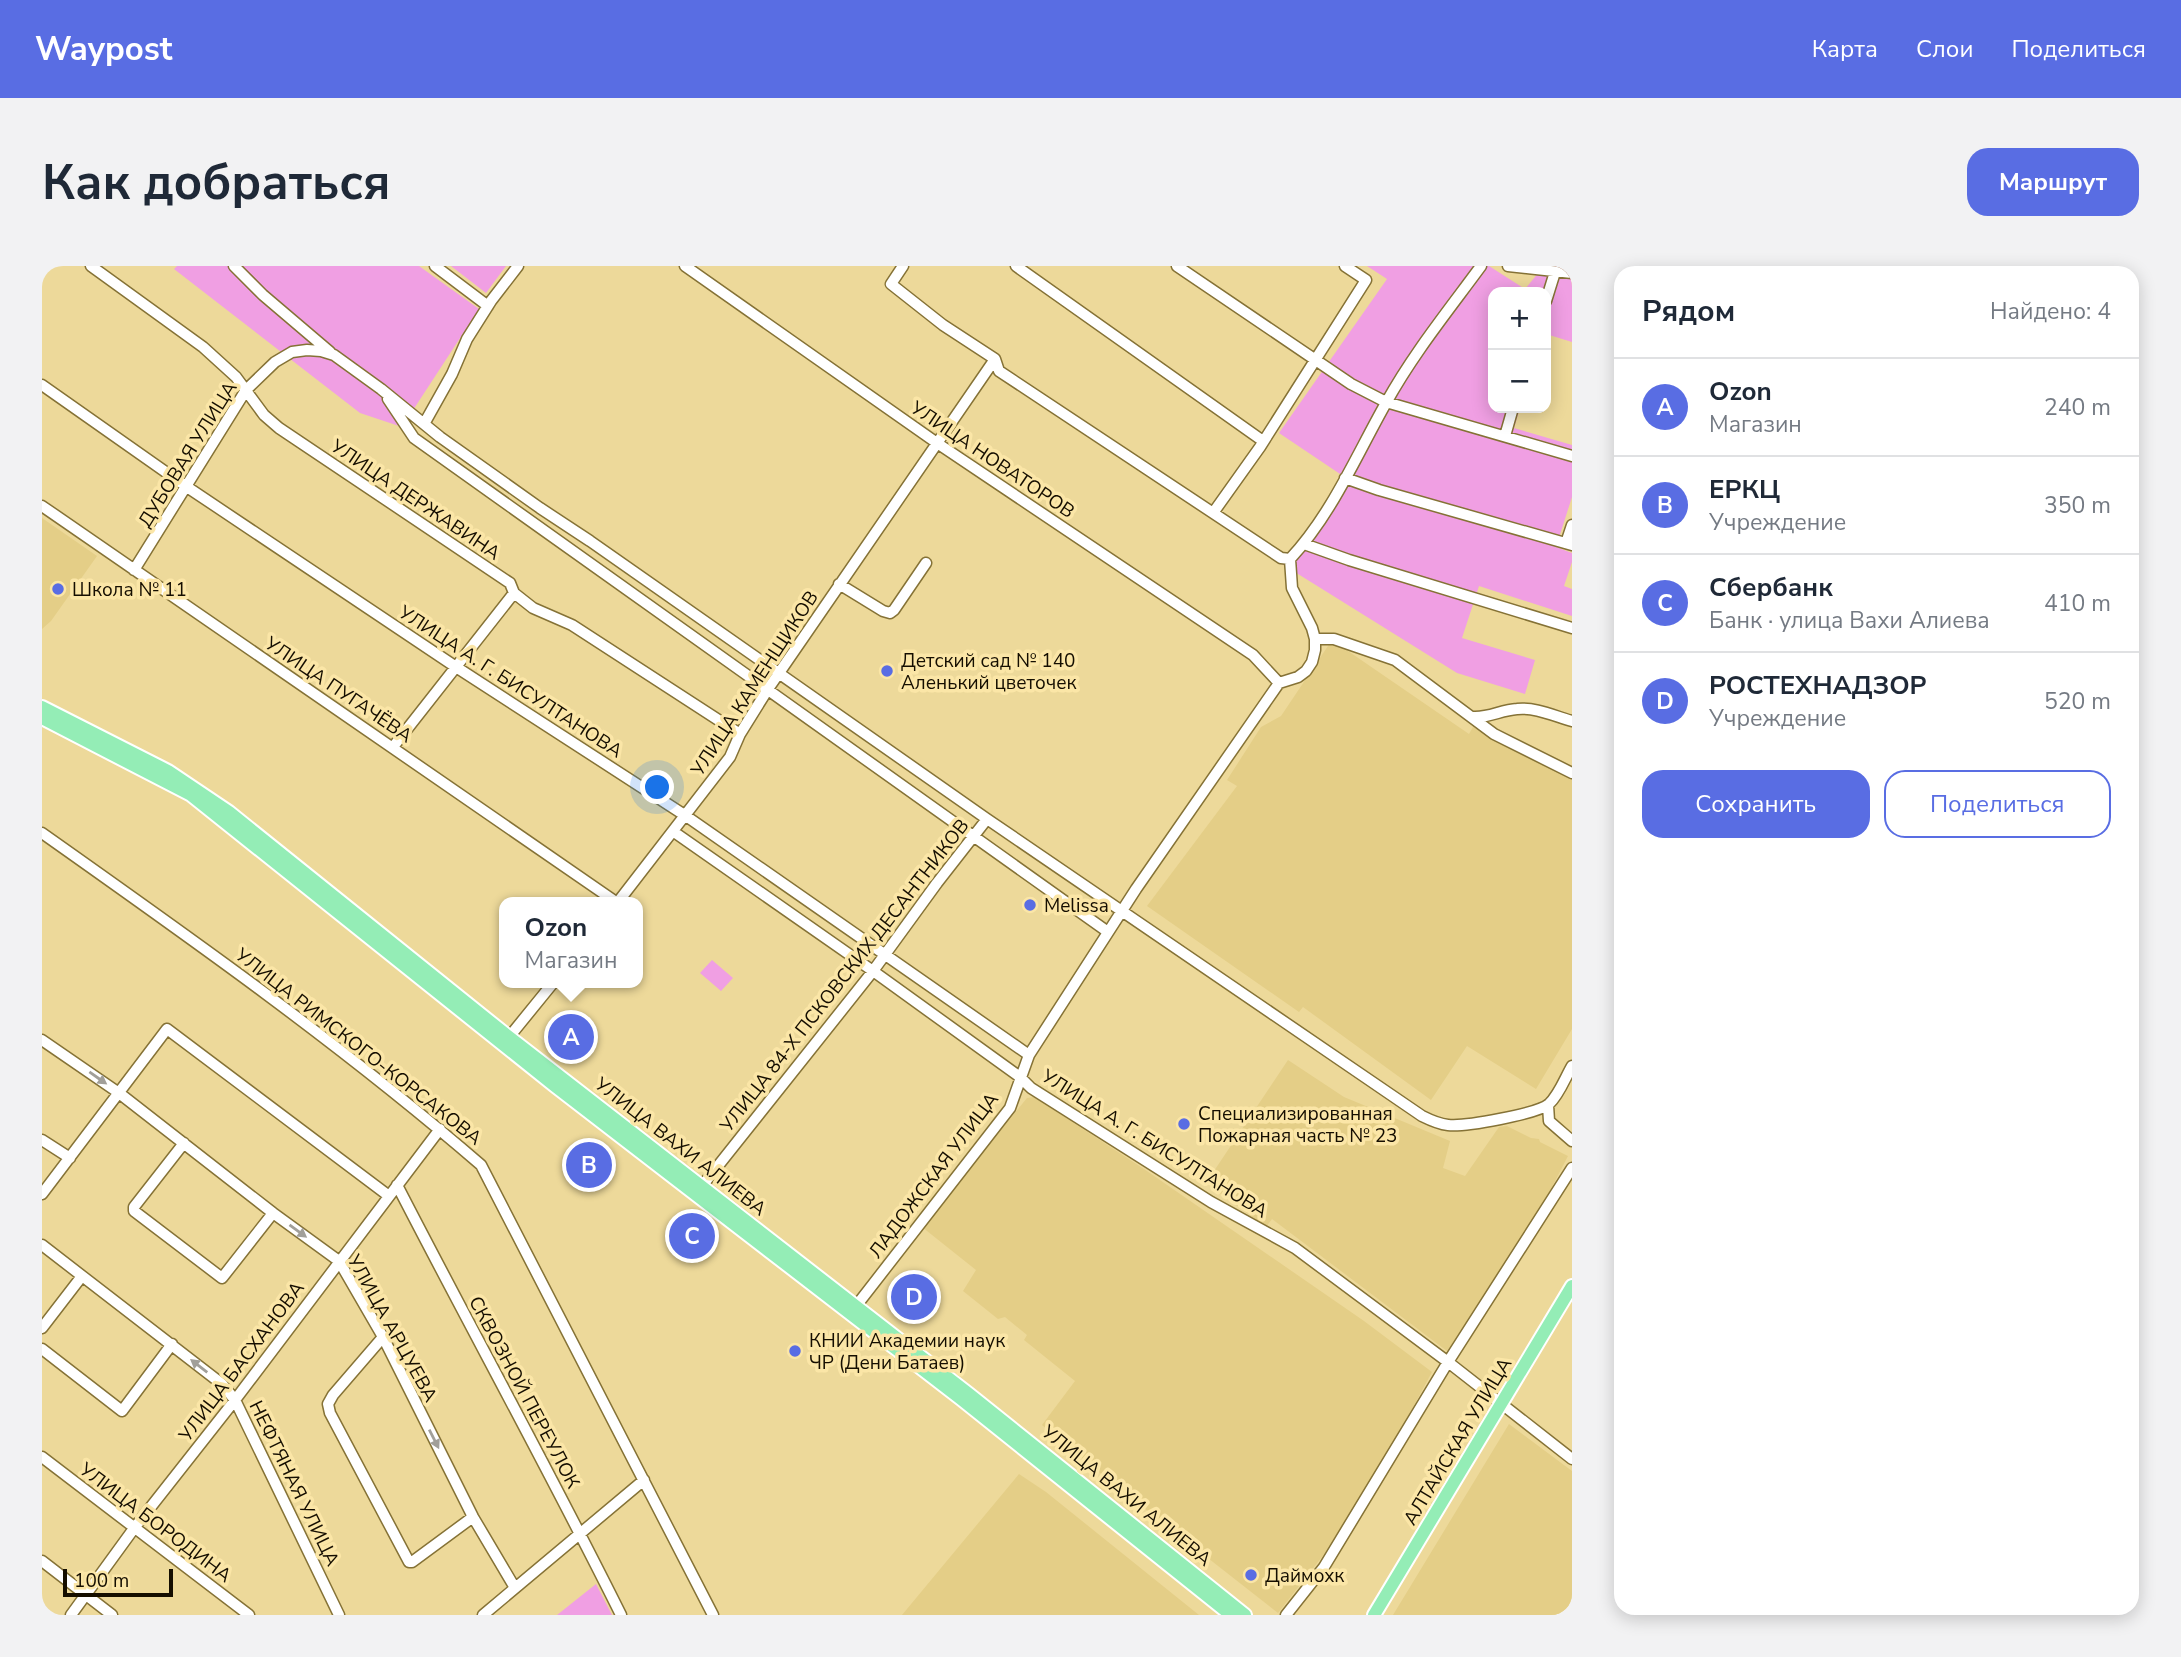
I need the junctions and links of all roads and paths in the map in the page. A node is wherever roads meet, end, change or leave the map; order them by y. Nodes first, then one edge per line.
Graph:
1 (92, 266) edge
2 (234, 266) edge
3 (435, 266) edge
4 (519, 266) edge
5 (685, 266) edge
6 (903, 266) edge
7 (1016, 266) edge
8 (1177, 266) edge
9 (1345, 266) edge
10 (1481, 266) edge
11 (1510, 266) edge
12 (1555, 272) junction
13 (1572, 273) edge
14 (1550, 287) edge
15 (488, 306) junction
16 (334, 355) junction
17 (995, 359) junction
18 (1315, 360) junction
19 (42, 385) edge
20 (381, 389) junction
21 (246, 390) junction
22 (1386, 402) junction
23 (1511, 413) edge
24 (424, 424) junction
25 (1504, 436) junction
26 (1263, 441) junction
27 (937, 443) junction
28 (1572, 456) edge
29 (1345, 478) junction
30 (187, 487) junction
31 (42, 506) edge
32 (1213, 513) junction
33 (1572, 525) edge
34 (1304, 544) junction
35 (1569, 544) edge
36 (1290, 559) junction
37 (926, 563) dead end
38 (134, 570) junction
39 (839, 584) junction
40 (514, 593) junction
41 (1572, 628) edge
42 (1315, 639) junction
43 (456, 667) junction
44 (779, 673) junction
45 (1279, 684) junction
46 (768, 689) junction
47 (42, 708) edge
48 (1472, 717) junction
49 (42, 718) edge
50 (1572, 721) edge
51 (740, 734) junction
52 (393, 747) junction
53 (1572, 773) edge
54 (686, 816) junction
55 (987, 819) junction
56 (674, 832) junction
57 (42, 833) edge
58 (974, 836) junction
59 (610, 897) edge
60 (621, 897) edge
61 (1122, 911) junction
62 (1108, 932) junction
63 (886, 954) junction
64 (873, 971) junction
65 (549, 988) edge
66 (42, 1040) edge
67 (506, 1041) junction
68 (1029, 1055) junction
69 (1572, 1066) edge
70 (1020, 1077) junction
71 (119, 1093) junction
72 (1548, 1105) junction
73 (440, 1129) junction
74 (42, 1140) edge
75 (1572, 1141) edge
76 (184, 1143) junction
77 (70, 1158) junction
78 (1572, 1168) edge
79 (397, 1185) junction
80 (702, 1186) junction
81 (42, 1194) edge
82 (389, 1196) junction
83 (272, 1213) junction
84 (42, 1245) edge
85 (339, 1261) junction
86 (82, 1276) junction
87 (1572, 1286) edge
88 (853, 1310) junction
89 (42, 1328) edge
90 (383, 1337) junction
91 (172, 1344) junction
92 (42, 1349) edge
93 (1448, 1362) junction
94 (235, 1400) junction
95 (1502, 1405) junction
96 (42, 1457) edge
97 (1572, 1458) edge
98 (644, 1480) junction
99 (473, 1517) junction
100 (135, 1527) junction
101 (581, 1534) junction
102 (42, 1561) edge
103 (515, 1588) junction
104 (87, 1596) junction
105 (71, 1615) edge
106 (112, 1615) edge
107 (249, 1615) edge
108 (340, 1615) edge
109 (482, 1615) edge
110 (621, 1615) edge
111 (713, 1615) edge
112 (1231, 1615) edge
113 (1245, 1615) edge
114 (1286, 1615) edge
115 (1374, 1615) edge

1 - 21 street, УЛИЦА ДЕРЖАВИНА
2 - 16 street
3 - 15 street
4 - 15 street
5 - 27 street, УЛИЦА НОВАТОРОВ
6 - 17 street
7 - 26 street
8 - 18 street
9 - 18 street
10 - 22 street
11 - 12 street
12 - 13 street
12 - 14 street
15 - 24 street
16 - 20 street
16 - 21 street, ДУБОВАЯ УЛИЦА
17 - 27 street, УЛИЦА КАМЕНЩИКОВ
17 - 32 street
18 - 22 street
18 - 26 street
19 - 30 street, УЛИЦА А. Г. БИСУЛТАНОВА
20 - 24 street
20 - 46 street
21 - 30 street, ДУБОВАЯ УЛИЦА
21 - 40 street, УЛИЦА ДЕРЖАВИНА
22 - 25 street
22 - 29 street
23 - 25 street
24 - 44 street
25 - 28 street
26 - 32 street
27 - 39 street, УЛИЦА КАМЕНЩИКОВ
27 - 45 street, УЛИЦА НОВАТОРОВ
29 - 34 street
29 - 35 street
30 - 38 street, ДУБОВАЯ УЛИЦА
30 - 43 street, УЛИЦА А. Г. БИСУЛТАНОВА
31 - 38 street, УЛИЦА ПУГАЧЁВА
32 - 36 street
33 - 35 street
34 - 36 street
34 - 41 street
36 - 42 street
37 - 39 street
38 - 52 street, УЛИЦА ПУГАЧЁВА
39 - 44 street, УЛИЦА КАМЕНЩИКОВ
40 - 43 street
40 - 51 street, УЛИЦА ДЕРЖАВИНА
42 - 45 street
42 - 48 street
43 - 52 street
43 - 54 street, УЛИЦА А. Г. БИСУЛТАНОВА
44 - 46 street, УЛИЦА КАМЕНЩИКОВ
44 - 55 street
45 - 61 street, ЛАДОЖСКАЯ УЛИЦА
46 - 51 street, УЛИЦА КАМЕНЩИКОВ
46 - 58 street
47 - 67 main road, УЛИЦА ВАХИ АЛИЕВА
48 - 50 street
48 - 53 street
49 - 67 main road, УЛИЦА ВАХИ АЛИЕВА
51 - 54 street, УЛИЦА КАМЕНЩИКОВ
52 - 59 street, УЛИЦА ПУГАЧЁВА
54 - 56 street, УЛИЦА КАМЕНЩИКОВ
54 - 63 street, УЛИЦА А. Г. БИСУЛТАНОВА
55 - 58 street, УЛИЦА 84-Х ПСКОВСКИХ ДЕСАНТНИКОВ
55 - 61 street
56 - 60 street, УЛИЦА КАМЕНЩИКОВ
56 - 64 street, УЛИЦА А. Г. БИСУЛТАНОВА
57 - 73 street, УЛИЦА РИМСКОГО-КОРСАКОВА
58 - 62 street
58 - 63 street, УЛИЦА 84-Х ПСКОВСКИХ ДЕСАНТНИКОВ
61 - 62 street, ЛАДОЖСКАЯ УЛИЦА
61 - 72 street
62 - 68 street, ЛАДОЖСКАЯ УЛИЦА
63 - 64 street, УЛИЦА 84-Х ПСКОВСКИХ ДЕСАНТНИКОВ
63 - 68 street, УЛИЦА А. Г. БИСУЛТАНОВА
64 - 70 street, УЛИЦА А. Г. БИСУЛТАНОВА
64 - 80 street, УЛИЦА 84-Х ПСКОВСКИХ ДЕСАНТНИКОВ
65 - 67 street
66 -> 71 street, УЛИЦА АРЦУЕВА
67 - 80 main road, УЛИЦА ВАХИ АЛИЕВА
67 - 88 main road, УЛИЦА ВАХИ АЛИЕВА
68 - 70 street, ЛАДОЖСКАЯ УЛИЦА
69 - 72 street
70 - 88 street, ЛАДОЖСКАЯ УЛИЦА
70 - 93 street, УЛИЦА А. Г. БИСУЛТАНОВА
71 - 76 street, УЛИЦА АРЦУЕВА
71 - 77 street
71 - 82 street
72 - 75 street
73 - 79 street, УЛИЦА БАСХАНОВА
73 - 98 street, УЛИЦА РИМСКОГО-КОРСАКОВА
74 - 77 street
76 - 83 street, УЛИЦА АРЦУЕВА
76 - 83 street
77 - 81 street
78 - 93 street
79 - 82 street, УЛИЦА БАСХАНОВА
79 - 101 street, СКВОЗНОЙ ПЕРЕУЛОК
80 - 88 main road, УЛИЦА ВАХИ АЛИЕВА
82 - 85 street, УЛИЦА БАСХАНОВА
83 -> 85 street, УЛИЦА АРЦУЕВА
84 - 86 street, НЕФТЯНАЯ УЛИЦА
85 - 90 street, УЛИЦА АРЦУЕВА
85 - 94 street, УЛИЦА БАСХАНОВА
86 - 89 street
86 - 91 street, НЕФТЯНАЯ УЛИЦА
87 - 95 main road, АЛТАЙСКАЯ УЛИЦА
88 - 112 main road, УЛИЦА ВАХИ АЛИЕВА
88 - 113 main road, УЛИЦА ВАХИ АЛИЕВА
90 -> 99 street, УЛИЦА АРЦУЕВА
90 - 99 street
91 - 92 street
94 -> 91 street, НЕФТЯНАЯ УЛИЦА
93 - 95 street, УЛИЦА А. Г. БИСУЛТАНОВА
93 - 114 street
94 - 100 street, УЛИЦА БАСХАНОВА
94 - 108 street, НЕФТЯНАЯ УЛИЦА
95 - 97 street, УЛИЦА А. Г. БИСУЛТАНОВА
95 - 115 main road, АЛТАЙСКАЯ УЛИЦА
96 - 100 street, УЛИЦА БОРОДИНА
98 - 101 street
98 - 111 street, УЛИЦА РИМСКОГО-КОРСАКОВА
99 - 103 street, УЛИЦА АРЦУЕВА
100 - 104 street, УЛИЦА БАСХАНОВА
100 - 107 street, УЛИЦА БОРОДИНА
101 - 103 street
101 - 110 street, СКВОЗНОЙ ПЕРЕУЛОК
102 - 104 street
103 - 109 street
104 - 105 street, УЛИЦА БАСХАНОВА
104 - 106 street

